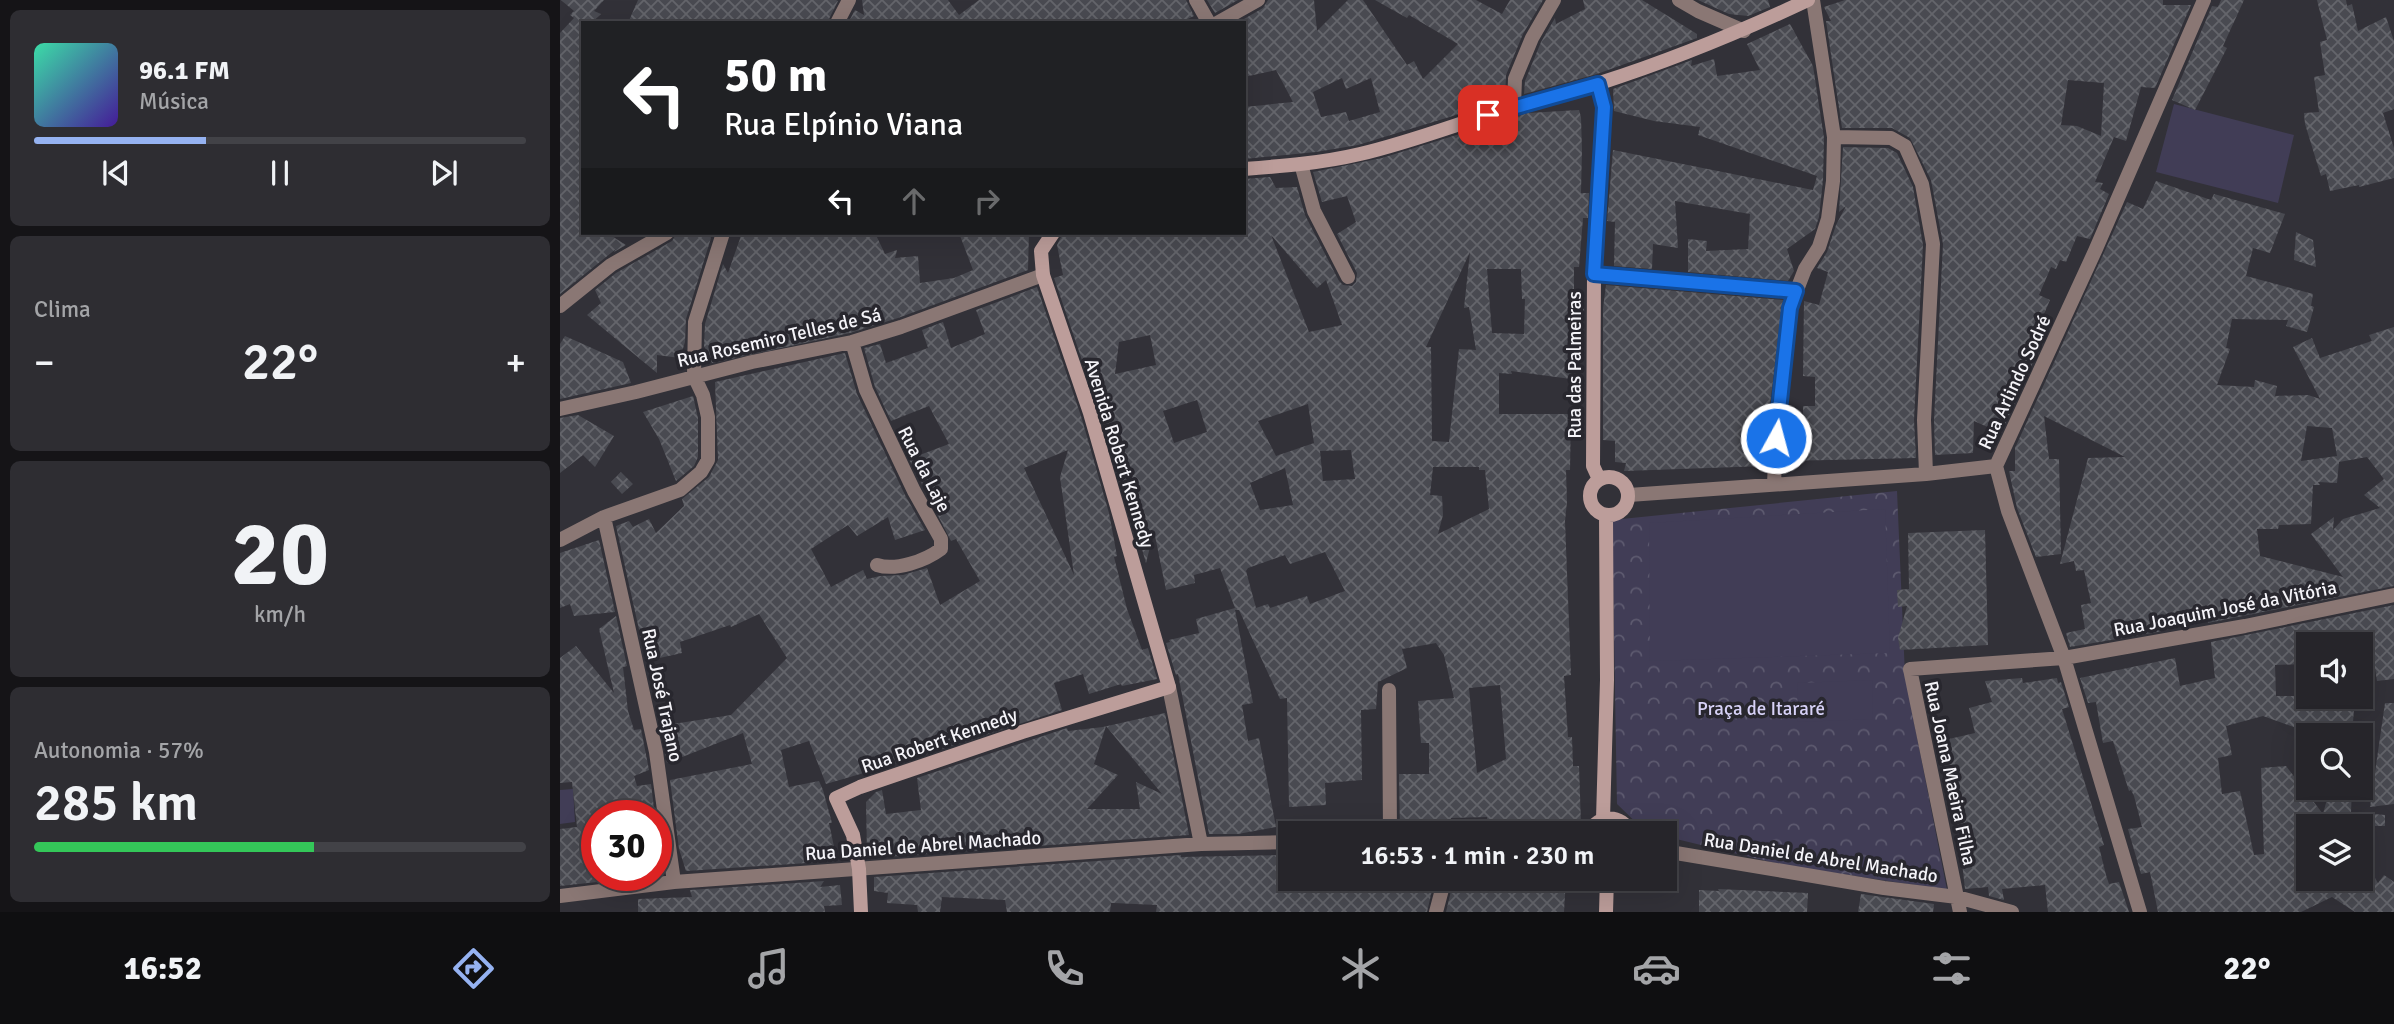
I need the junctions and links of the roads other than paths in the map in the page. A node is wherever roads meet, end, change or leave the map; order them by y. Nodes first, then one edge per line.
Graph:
1 (849, 0) edge
2 (1196, 0) edge
3 (1258, 0) edge
4 (1554, 0) edge
5 (1679, 0) edge
6 (1810, 0) edge
7 (2204, 0) edge
8 (838, 21) edge
9 (1208, 21) edge
10 (1221, 21) edge
11 (1744, 31) junction
12 (1598, 84) junction
13 (1514, 106) junction
14 (1834, 137) junction
15 (1301, 164) junction
16 (1246, 169) edge
17 (664, 235) edge
18 (722, 235) edge
19 (1053, 235) edge
20 (1594, 274) junction
21 (1043, 275) junction
22 (1348, 277) dead end
23 (1796, 291) junction
24 (560, 306) edge
25 (852, 342) junction
26 (694, 376) junction
27 (560, 409) edge
28 (1996, 466) junction
29 (1926, 474) junction
30 (1599, 479) junction
31 (1774, 484) junction
32 (1629, 495) junction
33 (1606, 516) junction
34 (604, 517) junction
35 (560, 540) edge
36 (877, 565) dead end
37 (2394, 595) edge
38 (2064, 658) junction
39 (1169, 687) junction
40 (1389, 690) dead end
41 (1603, 819) junction
42 (1390, 821) edge
43 (1600, 821) edge
44 (1621, 821) edge
45 (1278, 842) edge
46 (1201, 844) junction
47 (1677, 853) edge
48 (859, 869) junction
49 (674, 883) junction
50 (1441, 891) edge
51 (1607, 891) edge
52 (560, 896) edge
53 (1956, 897) junction
54 (861, 912) edge
55 (1436, 912) edge
56 (1606, 912) edge
57 (1960, 912) edge
58 (2012, 912) edge
59 (2140, 912) edge

1 - 8 street
2 - 9 street
3 - 10 street
4 - 13 street
5 - 11 street
6 - 11 street
6 - 14 street
7 - 28 street, Rua Arlindo Sodré
11 - 12 street
12 - 13 street
12 - 20 street, Rua das Palmeiras
13 - 15 street
14 - 23 street
14 - 29 street
15 - 16 street
15 - 22 street
17 - 24 street
18 - 26 street
19 - 21 street, Avenida Robert Kennedy
20 - 23 street
20 - 30 street, Rua das Palmeiras
21 - 25 street, Rua Rosemiro Telles de Sá
21 - 39 street, Avenida Robert Kennedy
23 - 31 street
25 - 26 street, Rua Rosemiro Telles de Sá
25 - 36 street, Rua da Laje
26 - 27 street, Rua Rosemiro Telles de Sá
26 - 34 street
28 - 29 street
28 - 38 street, Rua Arlindo Sodré
29 - 31 street
30 - 32 street
30 - 33 street
31 - 32 street
32 - 33 street
33 - 41 street
34 - 35 street
34 - 49 street, Rua José Trajano
37 - 38 street, Rua Joaquim José da Vitória
38 - 53 street, Rua Joana Maeira Filha
38 - 59 street, Rua Arlindo Sodré
39 - 46 street
39 - 48 street, Rua Robert Kennedy
40 - 42 street
41 - 43 street
41 - 44 street
45 - 46 street, Rua Daniel de Abrel Machado
46 - 48 street, Rua Daniel de Abrel Machado
47 - 53 street, Rua Daniel de Abrel Machado
48 - 49 street, Rua Daniel de Abrel Machado
48 - 54 street, Rua Robert Kennedy
49 - 52 street, Rua Daniel de Abrel Machado
50 - 55 street
51 - 56 street
53 - 57 street, Rua Joana Maeira Filha
53 - 58 street, Rua Daniel de Abrel Machado

